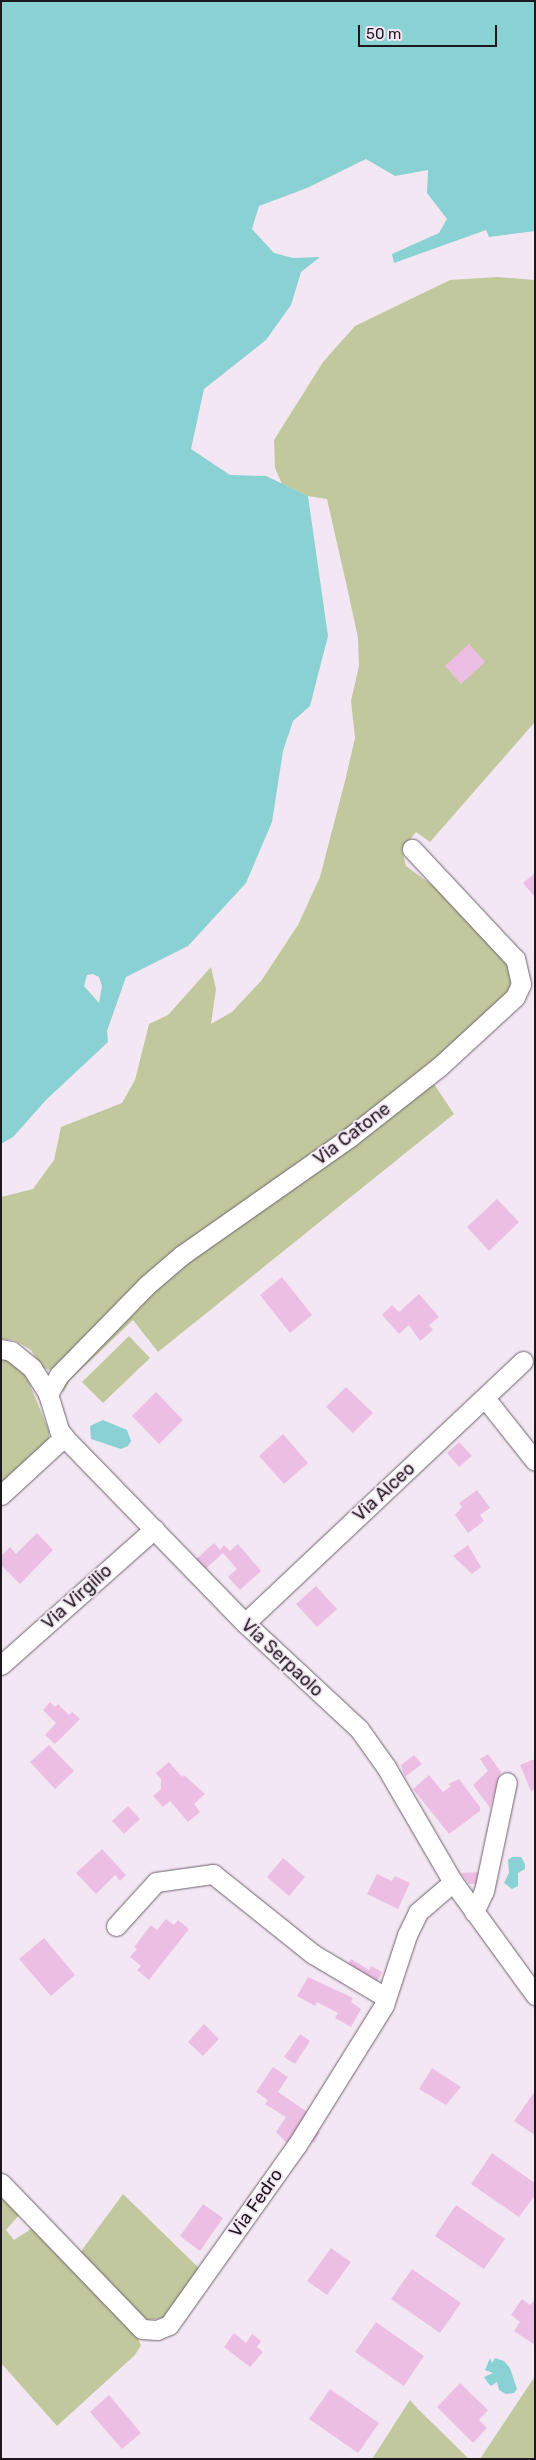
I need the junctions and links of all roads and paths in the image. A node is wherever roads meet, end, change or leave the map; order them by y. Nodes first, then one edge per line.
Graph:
1 (412, 850) dead end
2 (1, 1349) edge
3 (523, 1361) dead end
4 (48, 1394) junction
5 (485, 1398) junction
6 (64, 1437) junction
7 (535, 1461) edge
8 (1, 1495) edge
9 (154, 1529) junction
10 (244, 1623) junction
11 (1, 1665) edge
12 (506, 1782) dead end
13 (453, 1882) junction
14 (474, 1912) junction
15 (116, 1926) dead end
16 (535, 1995) edge
17 (385, 1997) junction
18 (1, 2183) edge

1 - 4 street, Via Catone
2 - 4 street, Via Serpaolo
3 - 5 street, Via Alceo
4 - 6 street, Via Serpaolo
5 - 7 street
5 - 10 street, Via Alceo
6 - 8 street
6 - 9 street, Via Serpaolo
9 - 10 street, Via Serpaolo
9 - 11 street, Via Virgilio
10 - 13 street, Via Serpaolo
12 - 14 street
13 - 14 street, Via Serpaolo
13 - 17 street, Via Fedro
14 - 16 street, Via Serpaolo
15 - 17 street
17 - 18 street, Via Fedro

